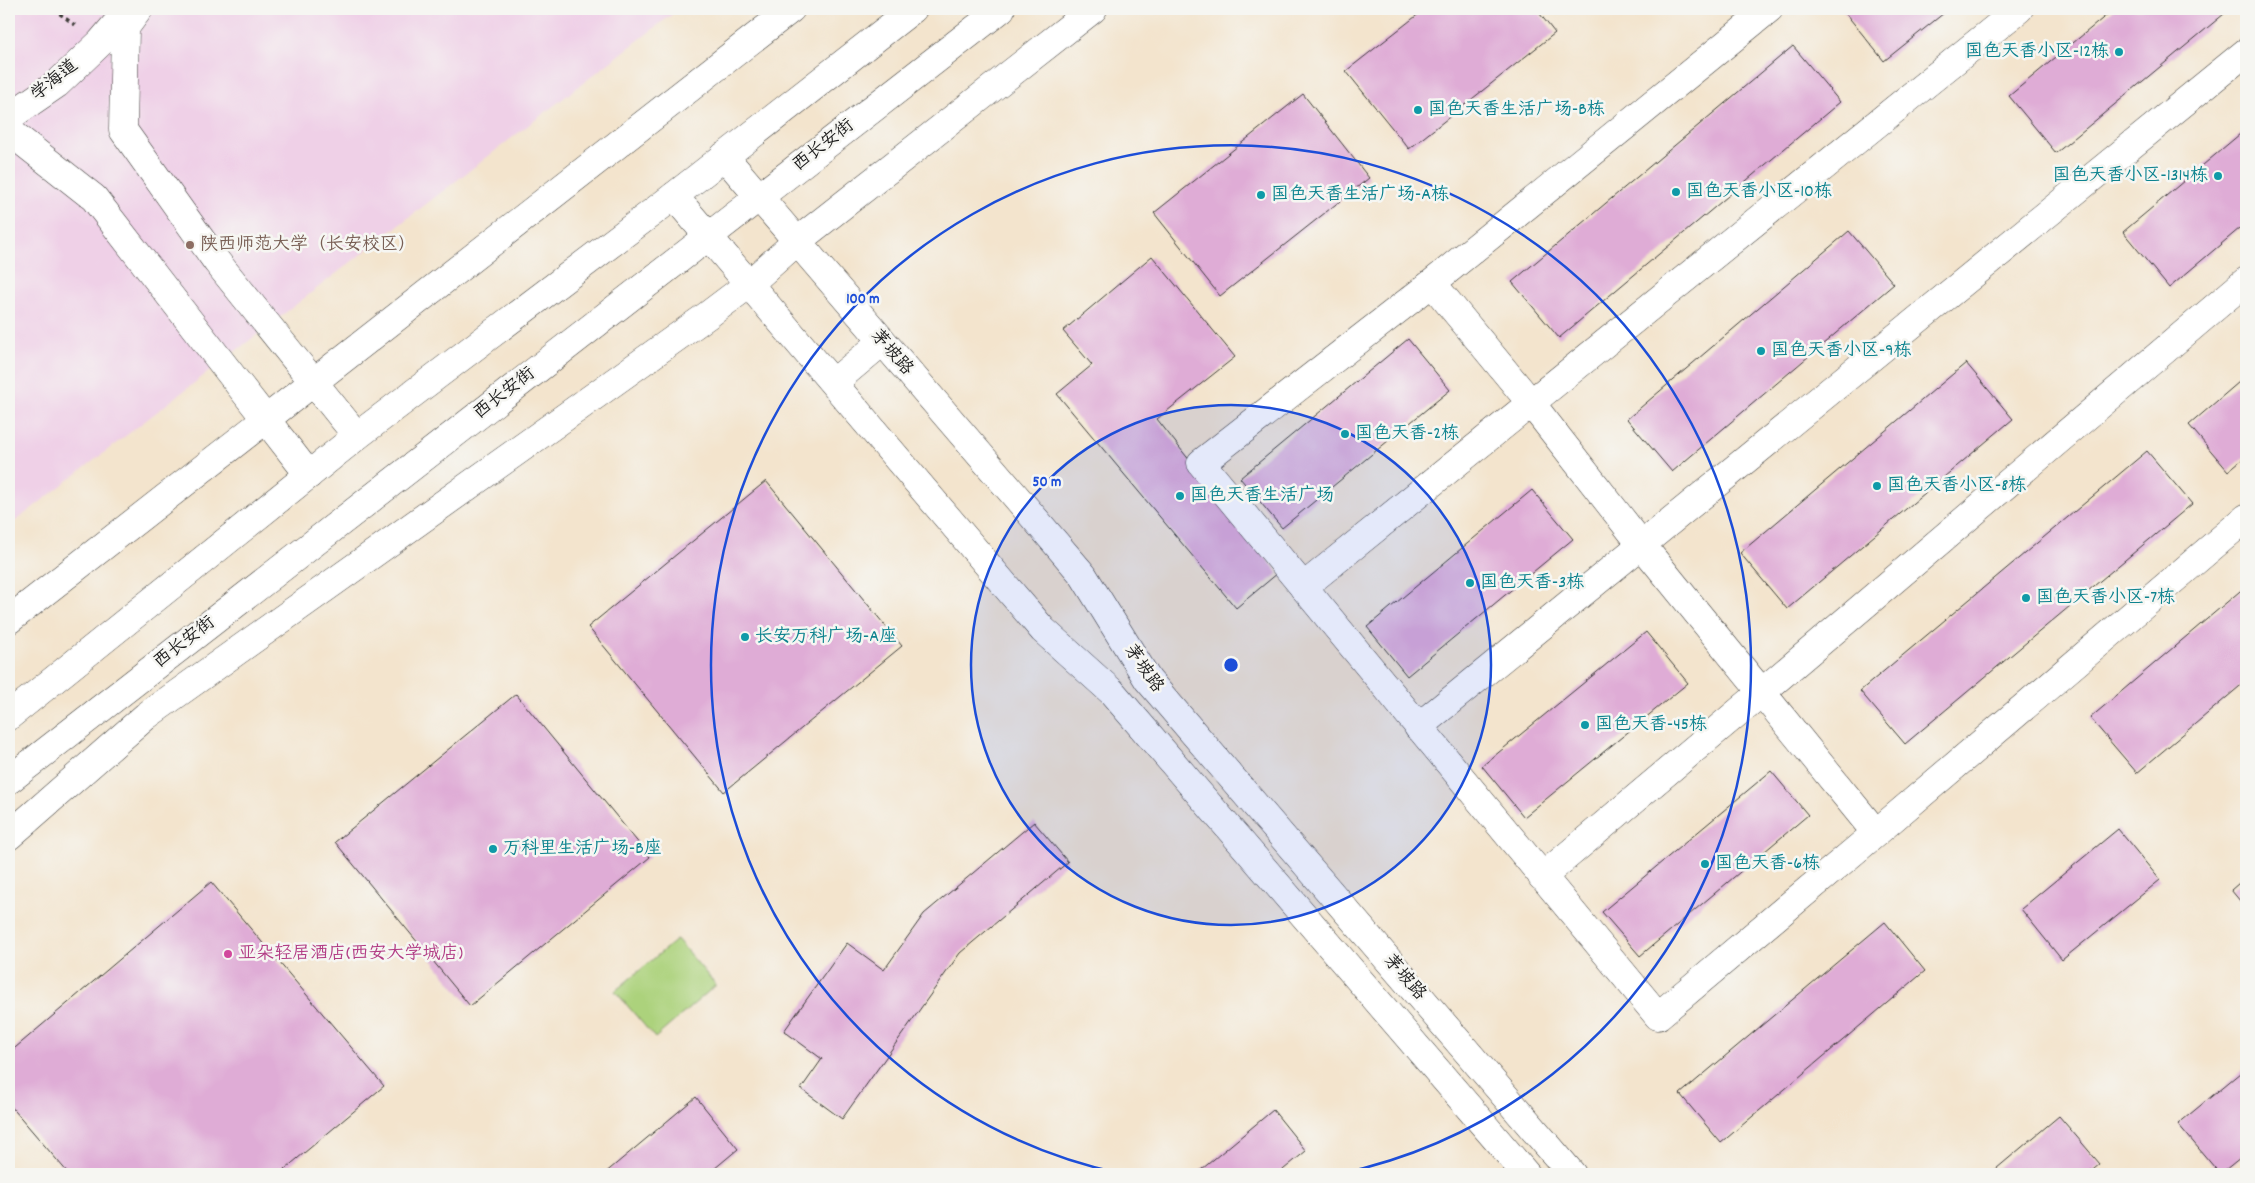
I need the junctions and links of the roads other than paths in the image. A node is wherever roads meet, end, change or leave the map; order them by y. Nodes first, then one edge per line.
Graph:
1 (128, 9) edge
2 (138, 9) edge
3 (791, 9) edge
4 (913, 9) edge
5 (1000, 9) edge
6 (1093, 9) edge
7 (1769, 9) edge
8 (2019, 9) edge
9 (2246, 52) edge
10 (9, 117) edge
11 (9, 131) edge
12 (724, 156) junction
13 (674, 196) junction
14 (758, 197) junction
15 (708, 236) junction
16 (796, 242) junction
17 (2246, 281) edge
18 (749, 284) junction
19 (1432, 284) junction
20 (882, 342) junction
21 (314, 382) junction
22 (833, 383) junction
23 (1531, 403) junction
24 (266, 420) junction
25 (357, 436) junction
26 (309, 475) junction
27 (2246, 518) edge
28 (1641, 544) junction
29 (1302, 587) junction
30 (9, 620) edge
31 (1762, 692) junction
32 (9, 716) edge
33 (1418, 727) junction
34 (9, 780) edge
35 (1876, 833) junction
36 (9, 836) edge
37 (1542, 877) junction
38 (1526, 1174) edge
39 (1572, 1174) edge

1 - 10 street, 学海道
2 - 21 street
3 - 21 street
4 - 12 street
5 - 14 street, 西长安街
6 - 16 street
7 - 19 street
8 - 23 street
9 - 28 street
11 - 24 street
12 - 13 street
12 - 14 street, 茅坡路
13 - 15 street, 茅坡路
13 - 25 street
14 - 15 street, 西长安街
14 - 16 street, 茅坡路
15 - 18 street, 茅坡路
15 - 34 street, 西长安街
16 - 18 street
16 - 20 street, 茅坡路
17 - 31 street
18 - 22 street, 茅坡路
18 - 36 street
19 - 23 street
19 - 29 street
20 - 22 street
20 - 39 street, 茅坡路
21 - 24 street
21 - 25 street
22 - 38 street, 茅坡路
23 - 28 street
23 - 29 street
24 - 26 street
24 - 30 street
25 - 26 street
26 - 32 street
27 - 35 street
28 - 31 street
28 - 33 street
29 - 33 street
31 - 35 street
31 - 37 street
33 - 37 street
35 - 37 street

